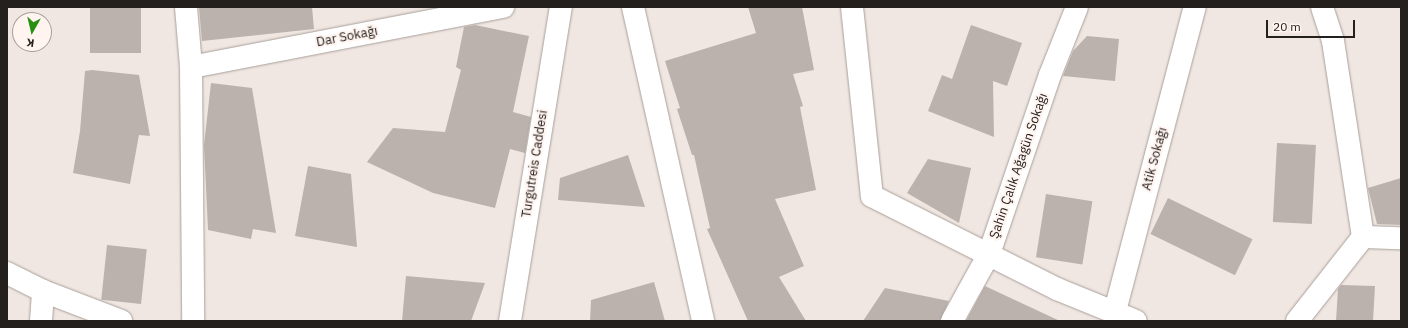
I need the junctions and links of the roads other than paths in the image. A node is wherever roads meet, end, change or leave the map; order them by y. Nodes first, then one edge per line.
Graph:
1 (186, 7) edge
2 (503, 7) edge
3 (561, 7) edge
4 (632, 7) edge
5 (852, 7) edge
6 (1077, 7) edge
7 (1195, 7) edge
8 (1322, 7) edge
9 (191, 67) junction
10 (1363, 237) junction
11 (1401, 238) edge
12 (989, 254) junction
13 (7, 274) edge
14 (43, 291) junction
15 (1115, 311) junction
16 (41, 321) edge
17 (121, 321) edge
18 (193, 321) edge
19 (510, 321) edge
20 (703, 321) edge
21 (952, 321) edge
22 (1136, 321) edge
23 (1297, 321) edge

1 - 9 street
2 - 9 street, Dar Sokağı
3 - 19 street, Turgutreis Caddesi
4 - 20 street
5 - 12 street
6 - 12 street, Şahin Çalık Ağagün Sokağı
7 - 15 street, Atik Sokağı
8 - 10 street
9 - 18 street
10 - 11 street
10 - 23 street
12 - 15 street
12 - 21 street, Şahin Çalık Ağagün Sokağı
13 - 14 street
14 - 16 street
14 - 17 street
15 - 22 street

